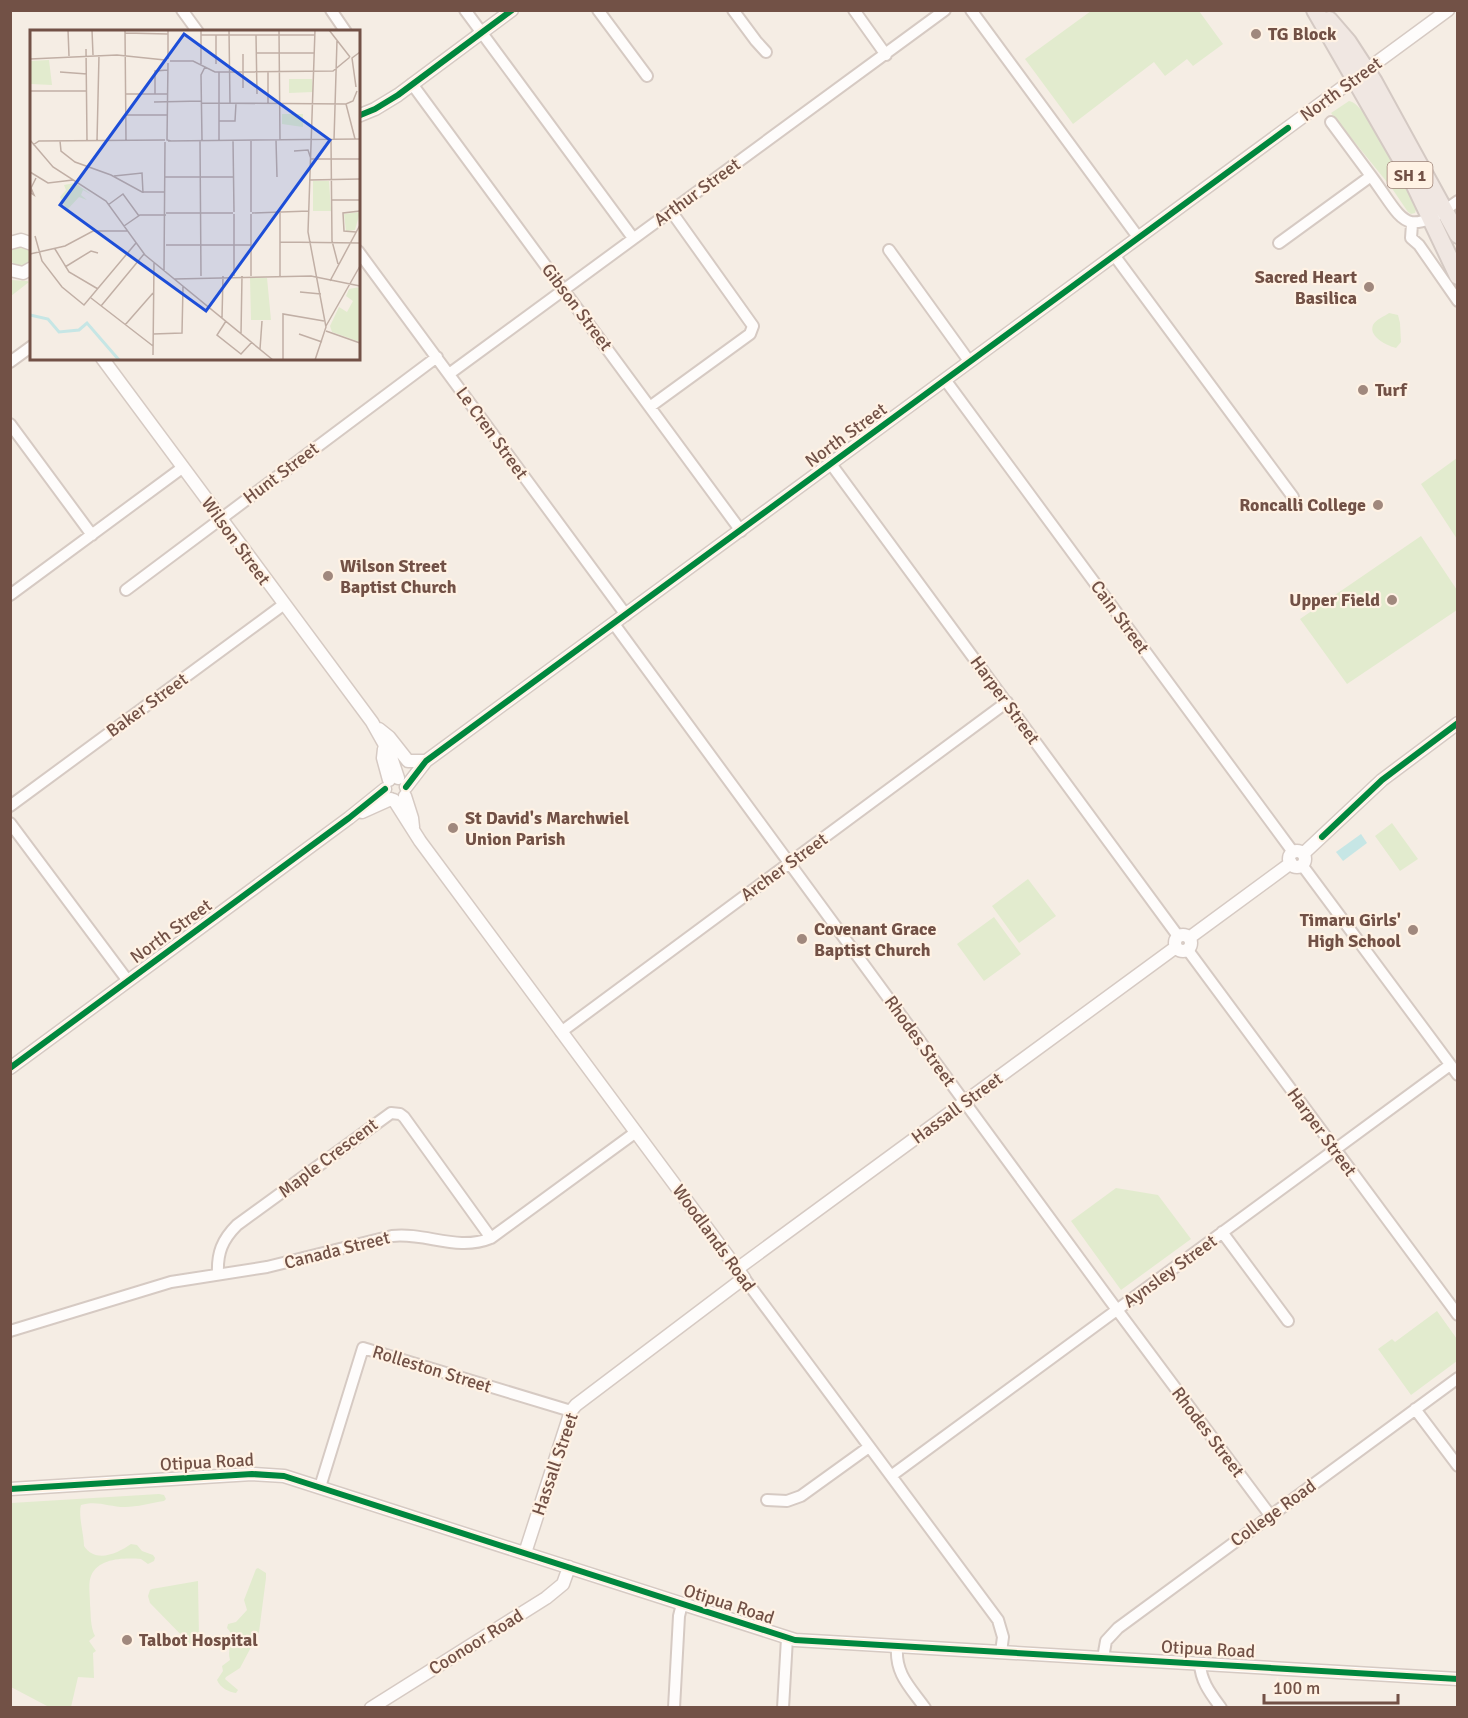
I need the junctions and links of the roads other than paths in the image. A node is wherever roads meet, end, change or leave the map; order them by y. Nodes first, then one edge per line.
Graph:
1 (182, 10) edge
2 (331, 10) edge
3 (465, 10) edge
4 (512, 10) edge
5 (598, 10) edge
6 (733, 10) edge
7 (854, 10) edge
8 (945, 10) edge
9 (971, 10) edge
10 (1315, 10) edge
11 (1320, 10) edge
12 (1448, 10) edge
13 (197, 30) edge
14 (345, 30) edge
15 (481, 33) junction
16 (766, 52) dead end
17 (885, 55) junction
18 (1361, 75) junction
19 (647, 76) dead end
20 (412, 84) junction
21 (360, 115) edge
22 (1331, 122) dead end
23 (1371, 176) junction
24 (1444, 210) edge
25 (670, 211) junction
26 (1412, 224) junction
27 (1458, 235) edge
28 (1138, 237) junction
29 (633, 238) junction
30 (11, 241) edge
31 (30, 243) edge
32 (1279, 243) dead end
33 (889, 250) dead end
34 (360, 254) edge
35 (1114, 255) junction
36 (30, 269) edge
37 (10, 270) edge
38 (1458, 276) edge
39 (564, 290) junction
40 (1458, 302) edge
41 (30, 347) edge
42 (437, 357) junction
43 (103, 360) edge
44 (969, 361) junction
45 (10, 362) edge
46 (449, 374) junction
47 (946, 381) junction
48 (651, 406) junction
49 (10, 424) edge
50 (831, 464) junction
51 (182, 468) junction
52 (1293, 497) dead end
53 (219, 519) junction
54 (741, 531) junction
55 (92, 535) junction
56 (126, 590) dead end
57 (10, 595) edge
58 (284, 605) junction
59 (626, 615) junction
60 (614, 624) junction
61 (1007, 702) junction
62 (372, 722) junction
63 (1458, 723) edge
64 (424, 763) junction
65 (396, 788) junction
66 (10, 806) edge
67 (10, 823) edge
68 (1297, 859) junction
69 (789, 864) junction
70 (1183, 942) junction
71 (128, 981) junction
72 (561, 1032) junction
73 (1450, 1065) junction
74 (10, 1068) edge
75 (1458, 1075) edge
76 (965, 1102) junction
77 (636, 1132) junction
78 (1335, 1150) junction
79 (1222, 1232) junction
80 (491, 1238) junction
81 (218, 1274) junction
82 (741, 1274) junction
83 (1117, 1310) junction
84 (1458, 1315) edge
85 (1288, 1321) dead end
86 (10, 1331) edge
87 (1458, 1378) edge
88 (1415, 1409) junction
89 (571, 1411) junction
90 (869, 1447) junction
91 (1458, 1466) edge
92 (891, 1476) junction
93 (320, 1487) junction
94 (10, 1489) edge
95 (767, 1500) dead end
96 (1270, 1515) junction
97 (525, 1553) junction
98 (569, 1567) junction
99 (682, 1605) junction
100 (787, 1638) junction
101 (897, 1647) junction
102 (1001, 1652) junction
103 (1103, 1658) junction
104 (1200, 1664) junction
105 (1458, 1679) edge
106 (371, 1707) edge
107 (674, 1707) edge
108 (783, 1707) edge
109 (925, 1707) edge
110 (1221, 1707) edge

1 - 13 street
2 - 14 street
3 - 15 street
4 - 15 street
5 - 19 street
6 - 16 street
7 - 17 street
8 - 17 street, Arthur Street
9 - 28 street
10 - 18 highway, SH 1
11 - 18 highway, SH 1
12 - 18 street, North Street
15 - 20 street
15 - 29 street
17 - 25 street, Arthur Street
18 - 24 highway, SH 1
18 - 28 street, North Street
20 - 21 street
20 - 39 street, Gibson Street
22 - 23 street
23 - 26 street
23 - 32 street
24 - 26 street
24 - 27 highway, SH 1
24 - 38 highway, SH 1
25 - 29 street, Arthur Street
25 - 48 street
26 - 40 street
28 - 35 street, North Street
29 - 39 street, Arthur Street
30 - 31 street
33 - 44 street
34 - 42 street, Le Cren Street
35 - 44 street, North Street
35 - 52 street
36 - 37 street
39 - 46 street, Arthur Street
39 - 48 street, Gibson Street
41 - 45 street
42 - 46 street, Le Cren Street
42 - 53 street, Hunt Street
43 - 51 street, Wilson Street
44 - 47 street, North Street
46 - 59 street, Le Cren Street
47 - 50 street, North Street
47 - 68 street, Cain Street
48 - 54 street, Gibson Street
49 - 55 street
50 - 54 street, North Street
50 - 61 street, Harper Street
51 - 53 street, Wilson Street
51 - 55 street
53 - 56 street, Hunt Street
53 - 58 street, Wilson Street
54 - 59 street, North Street
55 - 57 street
58 - 62 street, Wilson Street
58 - 66 street, Baker Street
59 - 60 street, North Street
60 - 64 street, North Street
60 - 69 street, Rhodes Street
61 - 69 street, Archer Street
61 - 70 street, Harper Street
62 - 64 street, Wilson Street
62 - 65 street, Wilson Street
63 - 68 street, Hassall Street
64 - 65 street, North Street
65 - 71 street, North Street
65 - 72 street, Woodlands Road
67 - 71 street
68 - 70 street, Hassall Street
68 - 73 street, Cain Street
69 - 72 street, Archer Street
69 - 76 street, Rhodes Street
70 - 76 street, Hassall Street
70 - 78 street, Harper Street
71 - 74 street, North Street
72 - 77 street, Woodlands Road
73 - 75 street, Cain Street
73 - 78 street, Aynsley Street
76 - 82 street, Hassall Street
76 - 83 street, Rhodes Street
77 - 80 street, Canada Street
77 - 82 street, Woodlands Road
78 - 79 street, Aynsley Street
78 - 84 street, Harper Street
79 - 83 street, Aynsley Street
79 - 85 street
80 - 81 street, Canada Street
80 - 81 street, Maple Crescent
81 - 86 street, Canada Street
82 - 89 street, Hassall Street
82 - 90 street, Woodlands Road
83 - 92 street, Aynsley Street
83 - 96 street, Rhodes Street
87 - 88 street, College Road
88 - 91 street
88 - 96 street, College Road
89 - 93 street, Rolleston Street
89 - 97 street, Hassall Street
90 - 92 street, Woodlands Road
90 - 95 street
92 - 102 street, Woodlands Road
93 - 94 street, Otipua Road
93 - 97 street, Otipua Road
96 - 103 street, College Road
97 - 98 street, Otipua Road
98 - 99 street, Otipua Road
98 - 106 street, Coonoor Road
99 - 100 street, Otipua Road
99 - 107 street
100 - 101 street, Otipua Road
100 - 108 street
101 - 102 street, Otipua Road
101 - 109 street
102 - 103 street, Otipua Road
103 - 104 street, Otipua Road
104 - 105 street, Otipua Road
104 - 110 street

